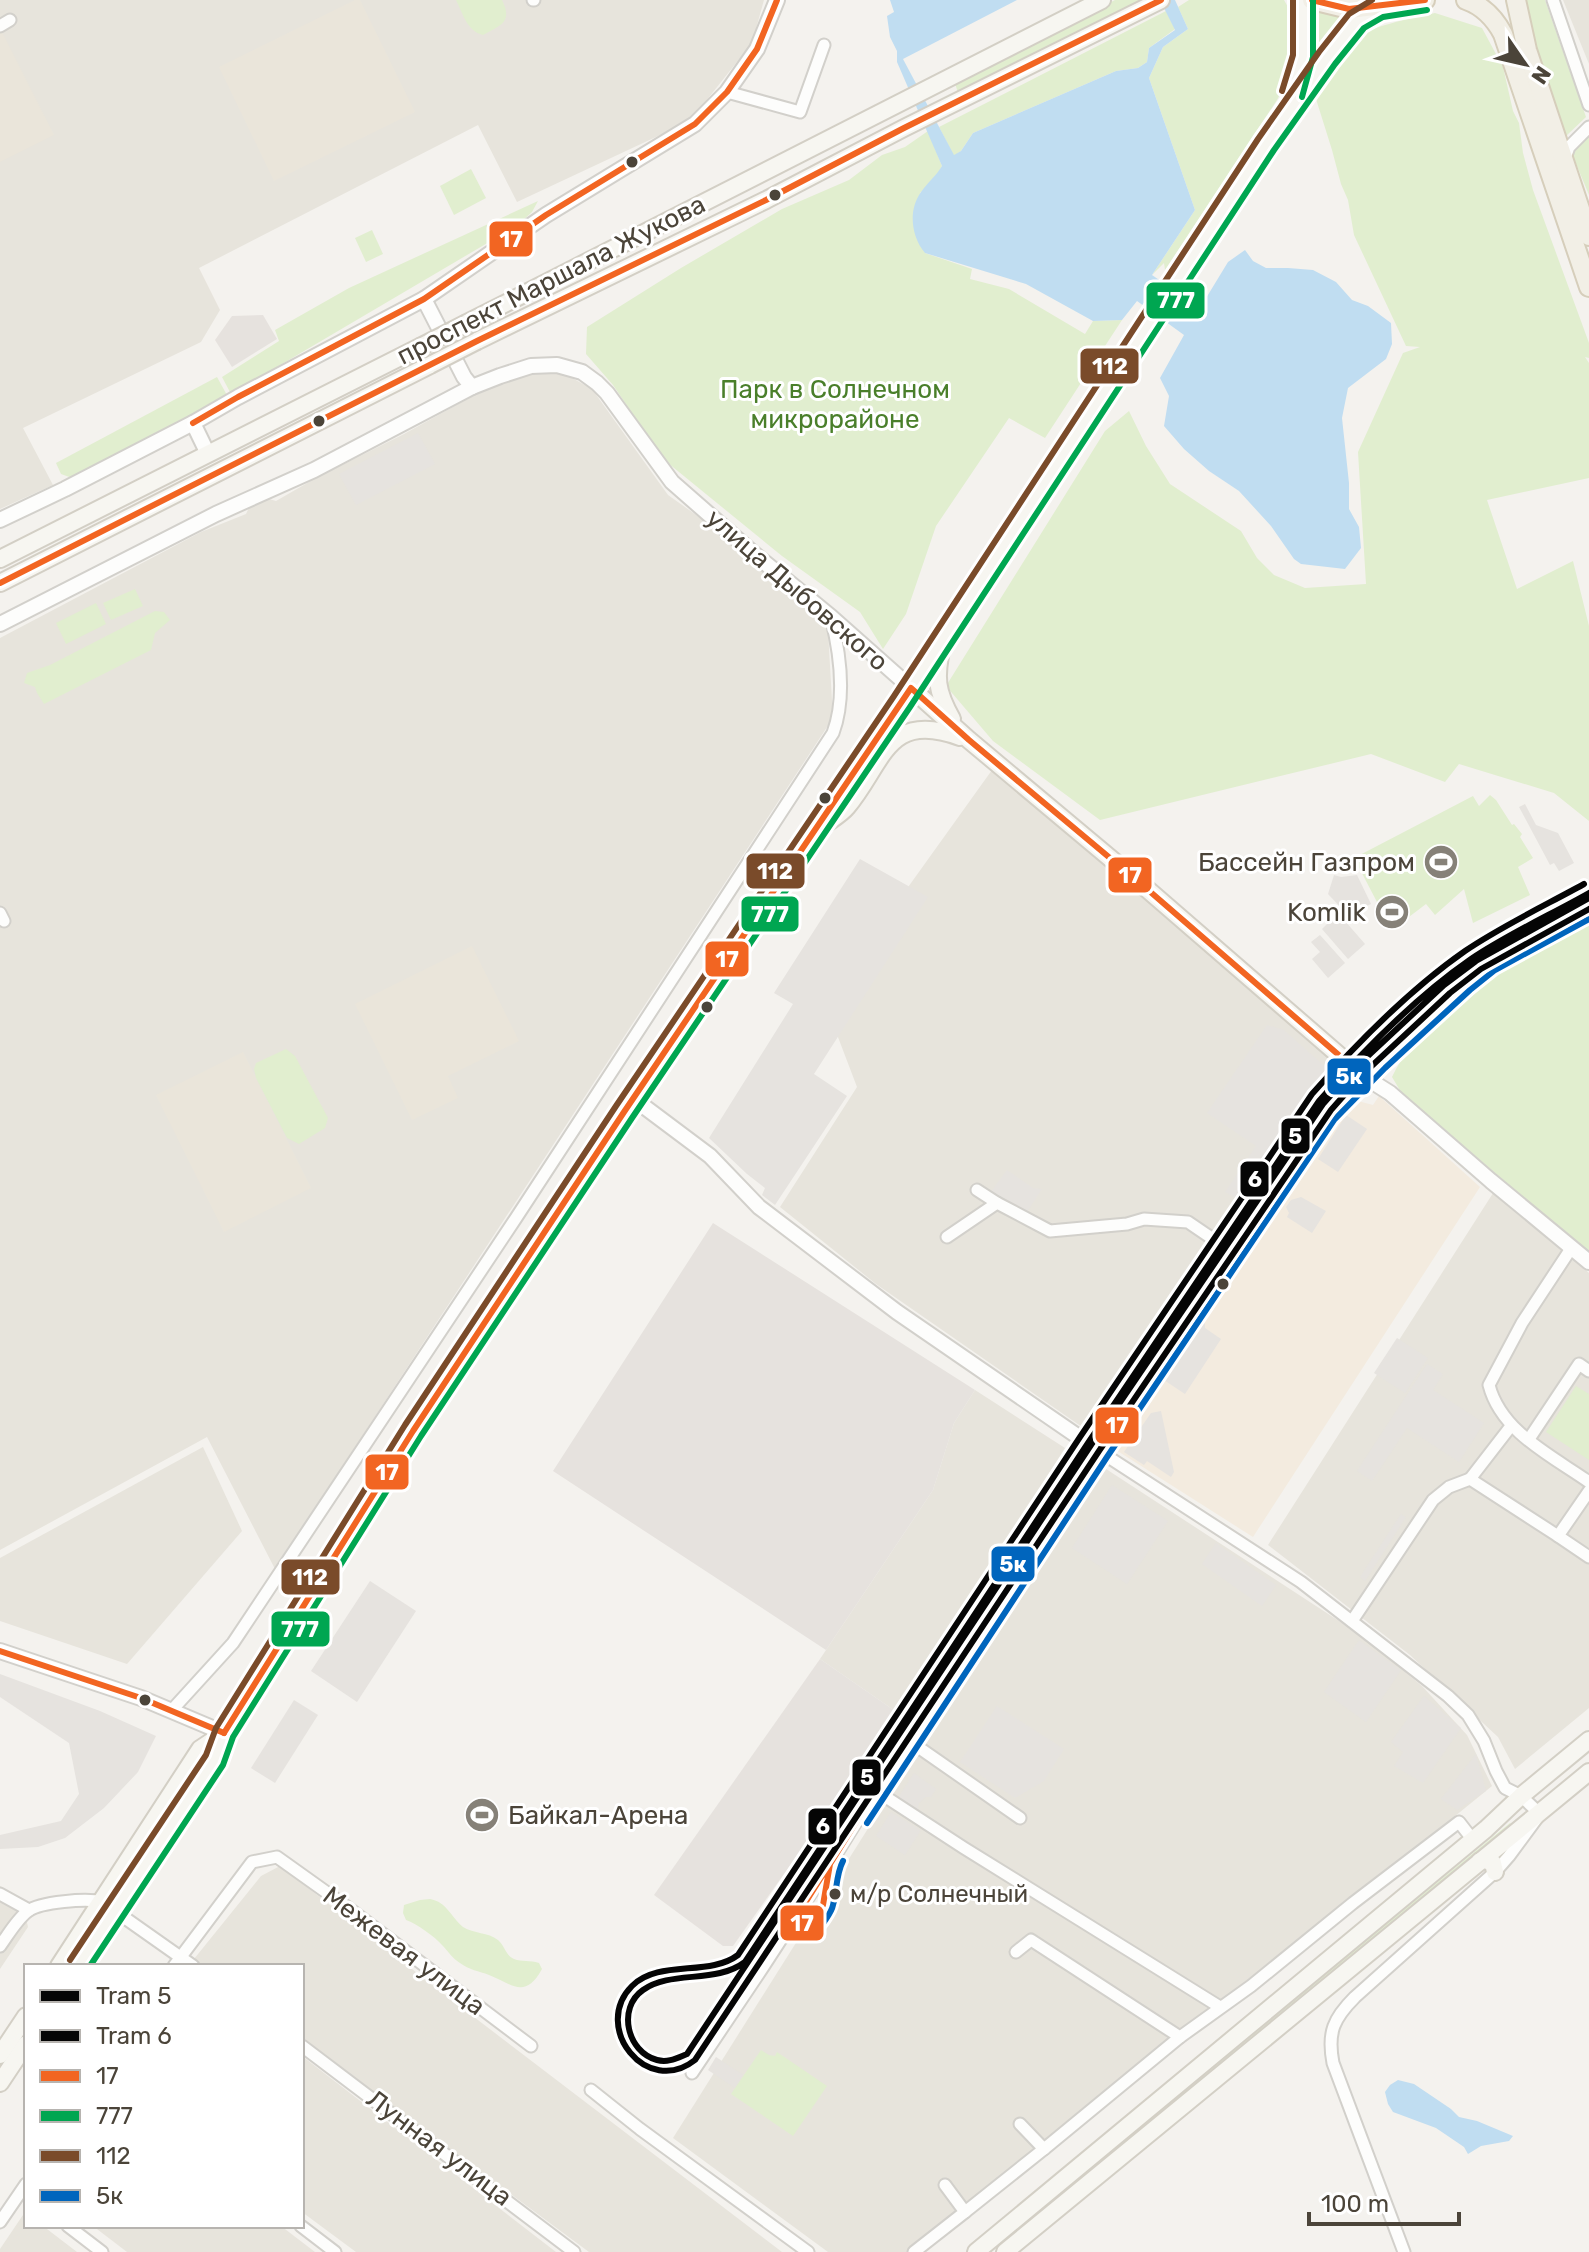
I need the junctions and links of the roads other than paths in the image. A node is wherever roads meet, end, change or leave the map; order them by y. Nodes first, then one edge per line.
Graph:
1 (777, 0) edge
2 (1102, 0) edge
3 (1303, 0) edge
4 (1312, 0) edge
5 (1425, 0) edge
6 (1466, 0) edge
7 (1516, 0) edge
8 (1553, 0) edge
9 (1154, 4) edge
10 (1380, 7) junction
11 (824, 45) dead end
12 (1520, 55) junction
13 (727, 92) junction
14 (1589, 105) edge
15 (1589, 127) edge
16 (1266, 144) junction
17 (1564, 161) junction
18 (1589, 236) edge
19 (1589, 287) edge
20 (424, 299) junction
21 (472, 387) junction
22 (193, 423) junction
23 (208, 454) junction
24 (0, 520) edge
25 (0, 559) edge
26 (0, 583) edge
27 (831, 617) junction
28 (0, 624) edge
29 (944, 638) junction
30 (911, 688) junction
31 (964, 735) junction
32 (816, 831) junction
33 (1589, 908) edge
34 (1363, 1076) junction
35 (634, 1099) junction
36 (977, 1190) dead end
37 (997, 1203) junction
38 (947, 1237) dead end
39 (1572, 1247) junction
40 (1232, 1252) junction
41 (1589, 1262) edge
42 (1589, 1371) edge
43 (1511, 1426) junction
44 (1529, 1439) junction
45 (1099, 1451) junction
46 (1470, 1479) junction
47 (1589, 1482) edge
48 (1589, 1491) edge
49 (1558, 1536) junction
50 (1589, 1557) edge
51 (1352, 1621) junction
52 (0, 1651) edge
53 (172, 1710) junction
54 (224, 1733) junction
55 (908, 1740) junction
56 (1589, 1740) edge
57 (1589, 1772) edge
58 (875, 1790) junction
59 (1521, 1796) junction
60 (1540, 1814) junction
61 (1020, 1818) dead end
62 (1473, 1840) junction
63 (1480, 1861) junction
64 (1495, 1872) junction
65 (0, 1894) edge
66 (109, 1906) junction
67 (29, 1910) junction
68 (0, 1946) edge
69 (1016, 1952) dead end
70 (177, 1961) edge
71 (61, 1964) edge
72 (79, 1964) edge
73 (1220, 2007) junction
74 (24, 2019) edge
75 (1180, 2037) junction
76 (531, 2046) dead end
77 (24, 2047) edge
78 (304, 2048) edge
79 (0, 2055) edge
80 (692, 2073) dead end
81 (0, 2083) edge
82 (591, 2090) dead end
83 (1020, 2124) dead end
84 (1044, 2149) junction
85 (945, 2185) dead end
86 (24, 2190) edge
87 (965, 2212) junction
88 (0, 2222) edge
89 (71, 2228) edge
90 (304, 2228) edge
91 (1005, 2228) junction
92 (1011, 2247) edge
93 (102, 2252) edge
94 (335, 2252) edge
95 (574, 2252) edge
96 (808, 2252) edge
97 (914, 2252) edge
98 (976, 2252) edge
99 (1404, 2252) edge

1 - 13 street
2 - 23 main road, проспект Маршала Жукова, bridge
3 - 16 main road
4 - 10 main road
5 - 10 main road
6 - 12 main road
7 - 12 main road
8 - 14 street
9 - 26 main road, проспект Маршала Жукова, bridge
10 - 16 main road
11 - 13 street
12 - 17 main road
12 - 19 main road
13 - 20 street
15 - 17 street
16 - 29 main road
17 - 18 main road
20 - 21 street
20 - 22 street
21 - 27 street, улица Дыбовского
21 - 28 street, улица Дыбовского
22 - 23 street
22 - 24 street
23 - 25 main road, проспект Маршала Жукова
27 - 30 street, улица Дыбовского
27 - 53 street
29 - 30 main road
29 - 31 main road
30 - 31 main road, улица Дыбовского
30 - 32 main road
31 - 32 main road
31 - 34 main road, улица Дыбовского
32 - 35 main road
33 - 34 main road
34 - 39 street, улица Дыбовского
34 - 40 street
35 - 45 street
35 - 54 main road
36 - 37 street
37 - 38 street
37 - 40 street
39 - 41 street, улица Дыбовского
39 - 43 street
40 - 45 street
42 - 44 street
43 - 44 street
43 - 46 street
44 - 47 street
45 - 51 street
45 - 55 street
46 - 49 street
46 - 51 street
48 - 49 street
49 - 50 street
51 - 59 street
52 - 53 street
53 - 54 street
54 - 66 main road
55 - 58 street
55 - 61 street
56 - 59 main road
57 - 60 main road
58 - 73 street
58 - 80 street
59 - 60 street
59 - 62 main road
60 - 63 main road
60 - 64 street
62 - 73 street
62 - 91 main road
63 - 64 main road
63 - 92 main road
64 - 99 street
65 - 67 street
66 - 67 street
66 - 70 street
66 - 71 main road
66 - 72 main road
67 - 68 street
69 - 75 street
70 - 76 street, Межевая улица
73 - 75 street
74 - 79 main road
75 - 84 street
77 - 81 main road
78 - 95 street, Лунная улица
82 - 96 street
83 - 84 street
84 - 87 street
85 - 87 street
86 - 88 street
87 - 97 street
89 - 93 street
90 - 94 street
91 - 92 street
91 - 98 main road

